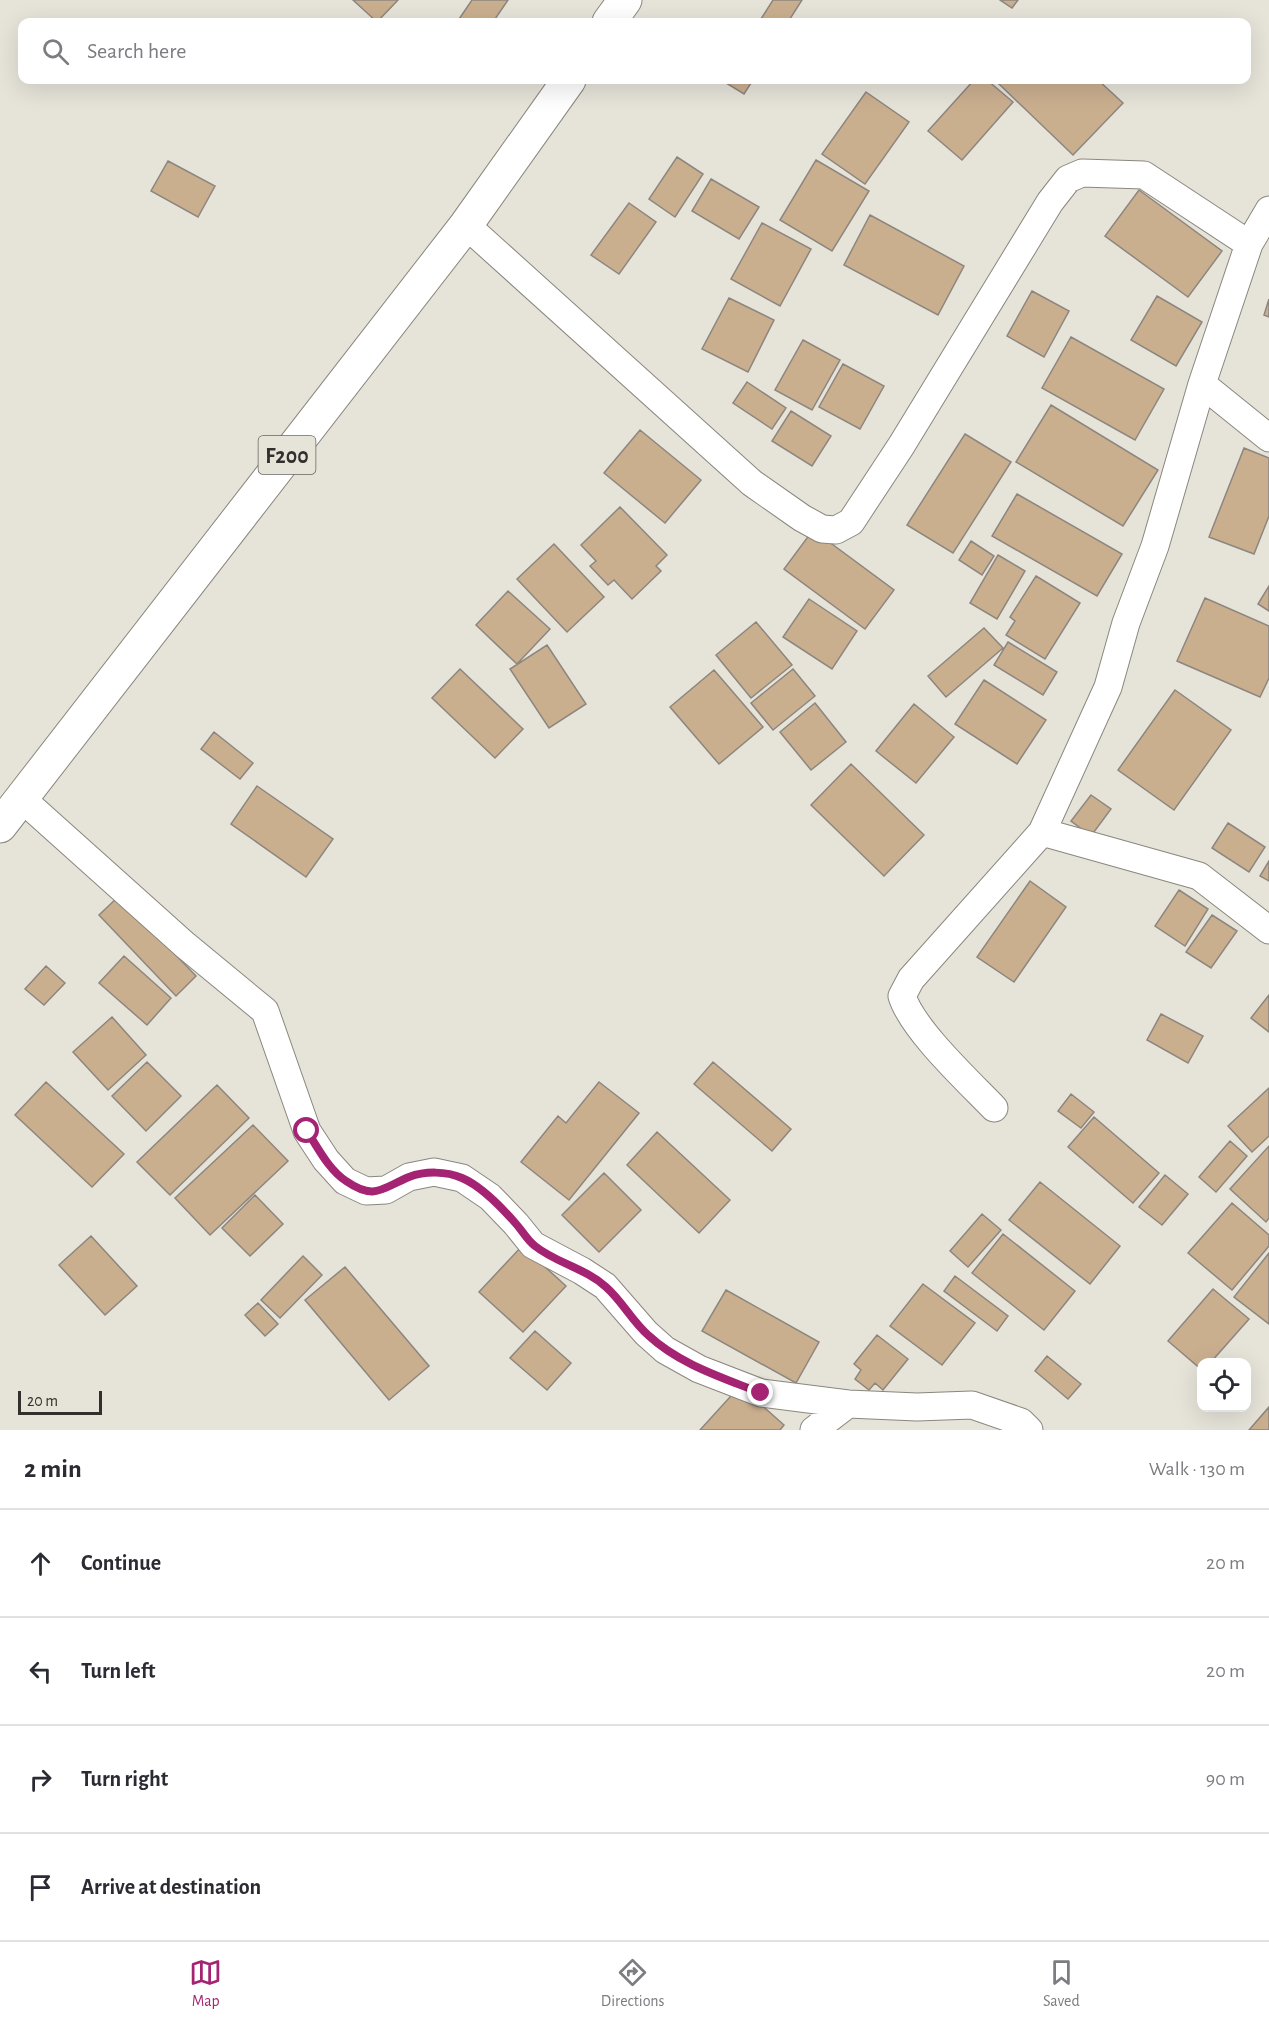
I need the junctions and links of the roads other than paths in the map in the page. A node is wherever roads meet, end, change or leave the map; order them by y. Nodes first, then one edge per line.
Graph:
1 (625, 0) edge
2 (612, 18) edge
3 (566, 84) edge
4 (1269, 210) edge
5 (466, 225) junction
6 (1249, 244) junction
7 (1202, 384) junction
8 (1269, 438) edge
9 (21, 798) junction
10 (0, 826) edge
11 (1042, 832) junction
12 (1269, 930) edge
13 (994, 1108) dead end
14 (848, 1404) junction
15 (814, 1430) edge
16 (1029, 1430) edge

1 - 2 main road
3 - 5 main road, F200
4 - 6 street
5 - 6 street
5 - 9 main road, F200
6 - 7 street
7 - 8 street
7 - 11 street
9 - 10 main road, F200
9 - 14 street
11 - 12 street
11 - 13 street
14 - 15 street
14 - 16 street

